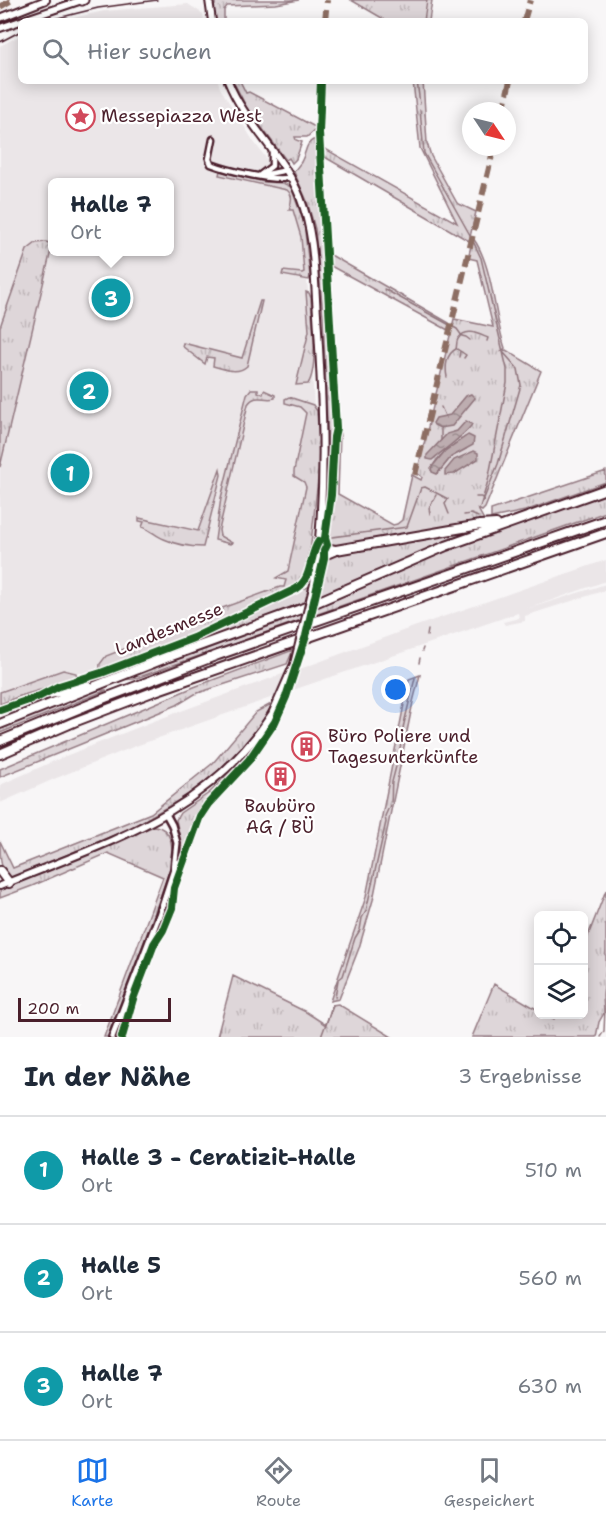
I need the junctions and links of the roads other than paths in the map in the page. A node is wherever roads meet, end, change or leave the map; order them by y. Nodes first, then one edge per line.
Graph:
1 (46, 0) edge
2 (82, 0) edge
3 (209, 1) edge
4 (0, 18) edge
5 (26, 18) edge
6 (212, 18) edge
7 (18, 21) edge
8 (0, 28) edge
9 (230, 84) edge
10 (213, 139) dead end
11 (271, 148) junction
12 (289, 173) junction
13 (260, 175) junction
14 (606, 489) edge
15 (606, 520) edge
16 (507, 524) junction
17 (606, 533) edge
18 (319, 541) junction
19 (336, 550) junction
20 (317, 558) junction
21 (97, 684) junction
22 (40, 696) junction
23 (0, 710) edge
24 (0, 724) edge
25 (0, 741) edge
26 (0, 754) edge
27 (166, 814) junction
28 (0, 871) edge
29 (9, 883) junction
30 (0, 886) edge
31 (112, 1037) edge

1 - 4 main road
2 - 5 main road
3 - 6 main road
7 - 8 main road
9 - 11 main road
10 - 13 street
11 - 12 main road
11 - 13 street
12 - 13 street
12 - 18 main road
14 - 16 highway
15 - 25 highway
16 - 19 highway
16 - 21 highway
17 - 26 highway
18 - 19 highway
18 - 20 main road
18 - 22 street, Landesmesse
19 - 20 highway
20 - 27 main road, bridge
21 - 22 highway
21 - 24 highway
22 - 23 street, Landesmesse
27 - 29 main road
27 - 31 street
28 - 29 highway
29 - 30 main road

